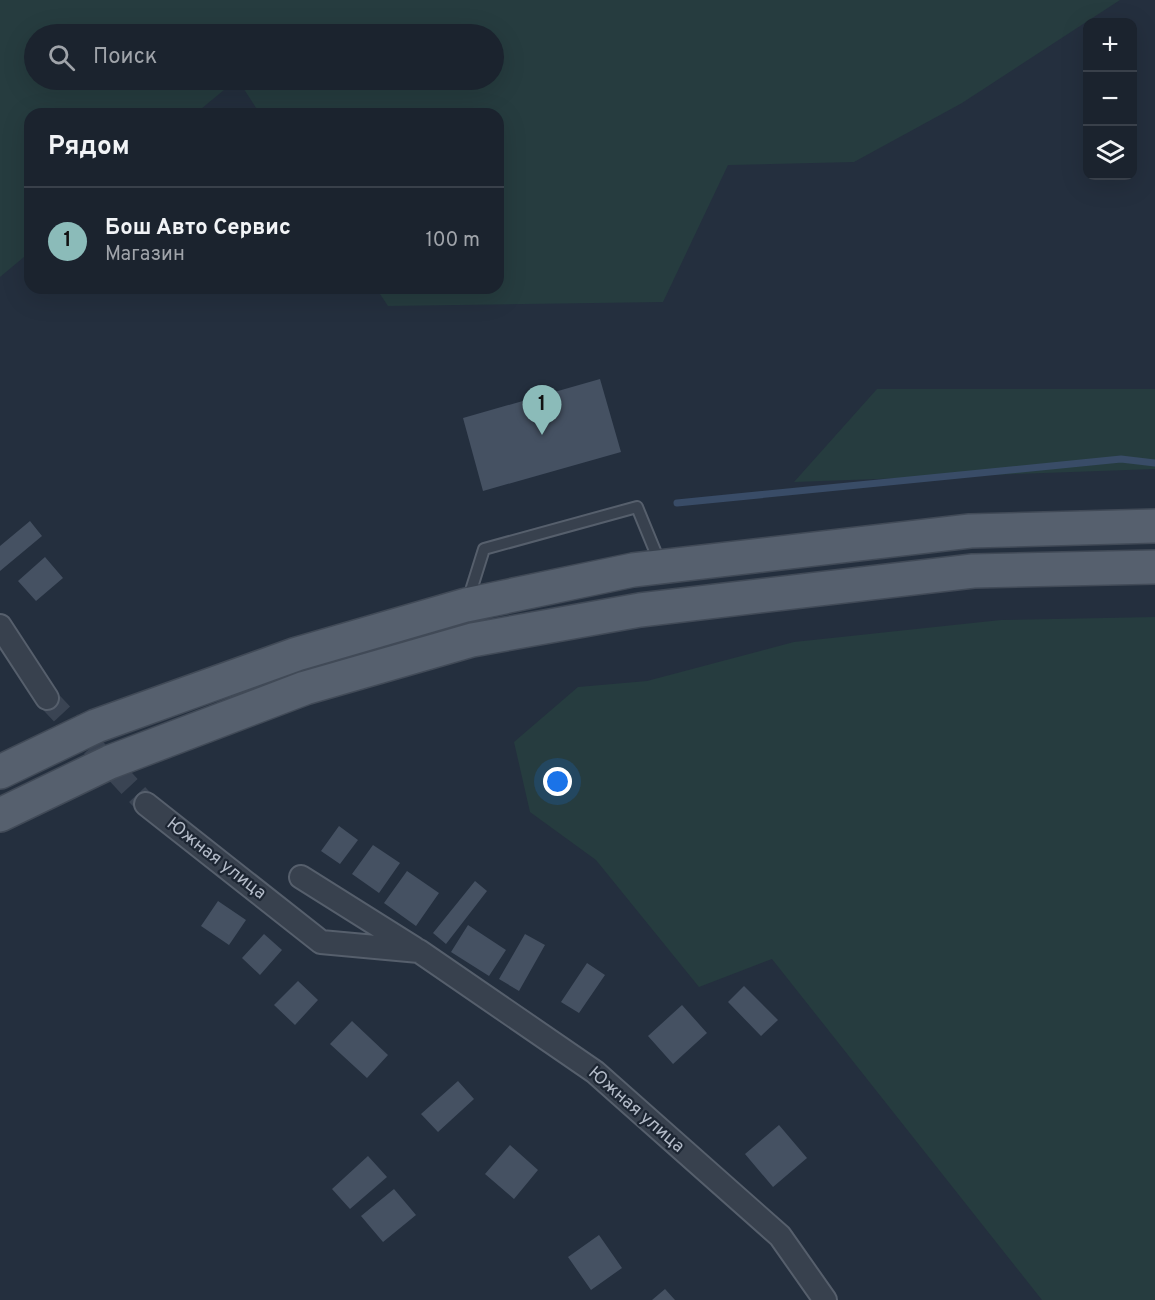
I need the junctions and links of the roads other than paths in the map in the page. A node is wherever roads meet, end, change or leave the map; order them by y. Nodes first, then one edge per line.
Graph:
1 (1155, 526) edge
2 (662, 567) junction
3 (1155, 567) edge
4 (466, 605) junction
5 (0, 626) edge
6 (47, 698) tunnel mouth
7 (0, 772) edge
8 (146, 804) tunnel mouth
9 (0, 815) edge
10 (301, 877) dead end
11 (419, 951) junction
12 (825, 1300) edge

1 - 2 main road
2 - 4 main road
2 - 4 lane
3 - 9 main road
4 - 7 main road
5 - 6 street
8 - 11 street, Южная улица
10 - 11 street, Южная улица
11 - 12 street, Южная улица

